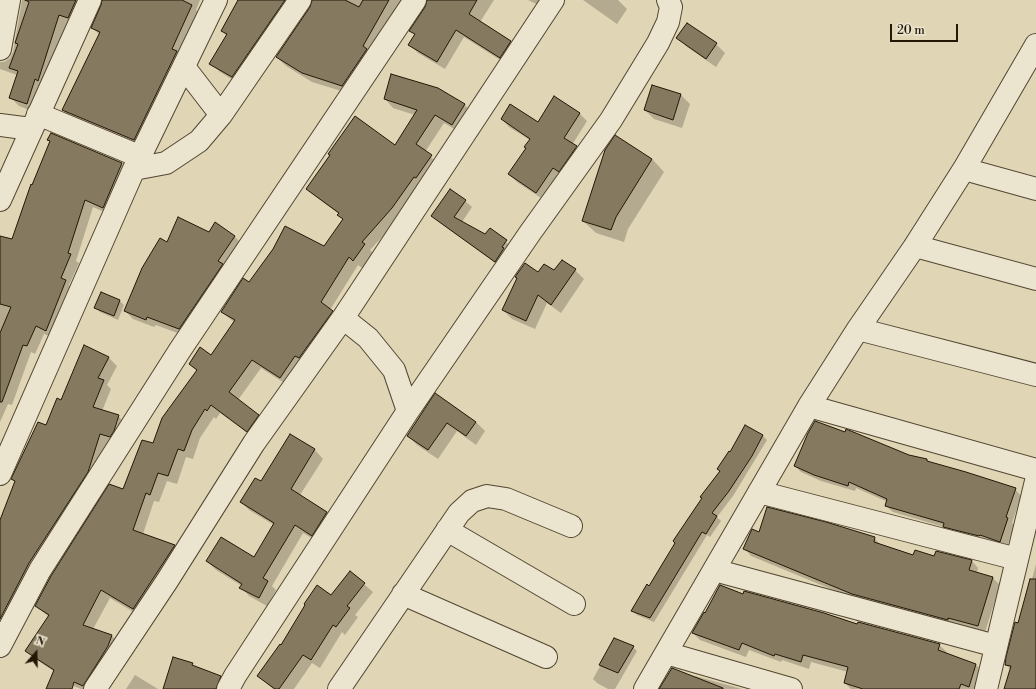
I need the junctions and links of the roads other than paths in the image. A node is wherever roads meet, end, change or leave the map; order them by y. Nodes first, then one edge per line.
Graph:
1 (9, 0) edge
2 (90, 0) edge
3 (216, 0) edge
4 (300, 0) edge
5 (415, 0) edge
6 (553, 0) edge
7 (668, 0) edge
8 (682, 0) edge
9 (668, 22) junction
10 (1036, 45) edge
11 (0, 49) edge
12 (184, 67) junction
13 (221, 115) junction
14 (35, 121) junction
15 (0, 125) edge
16 (138, 163) junction
17 (964, 169) junction
18 (1036, 190) edge
19 (0, 200) edge
20 (915, 246) junction
21 (1036, 279) edge
22 (343, 318) junction
23 (858, 329) junction
24 (1036, 375) edge
25 (809, 406) junction
26 (408, 411) junction
27 (1036, 470) edge
28 (0, 474) edge
29 (1036, 481) edge
30 (759, 492) junction
31 (571, 526) dead end
32 (447, 530) junction
33 (1017, 559) junction
34 (714, 570) junction
35 (404, 594) junction
36 (574, 604) dead end
37 (0, 646) edge
38 (996, 646) junction
39 (666, 653) junction
40 (546, 657) dead end
41 (346, 686) edge
42 (95, 689) edge
43 (228, 689) edge
44 (645, 689) edge
45 (791, 689) edge
46 (986, 689) edge

1 - 11 street
2 - 14 street
3 - 12 street
4 - 13 street
5 - 37 street
6 - 22 street
7 - 9 street
8 - 9 street
9 - 26 street
10 - 17 street
12 - 13 street
12 - 16 street
13 - 16 street
14 - 15 street
14 - 16 street
14 - 19 street
16 - 28 street
17 - 18 street
17 - 20 street
20 - 21 street
20 - 23 street
22 - 26 street
22 - 42 street
23 - 24 street
23 - 25 street
25 - 27 street
25 - 30 street
26 - 43 street
29 - 33 street
30 - 33 street
30 - 34 street
31 - 32 street
32 - 35 street
32 - 36 street
33 - 38 street
34 - 38 street
34 - 39 street
35 - 40 street
35 - 41 street
38 - 46 street
39 - 44 street
39 - 45 street

